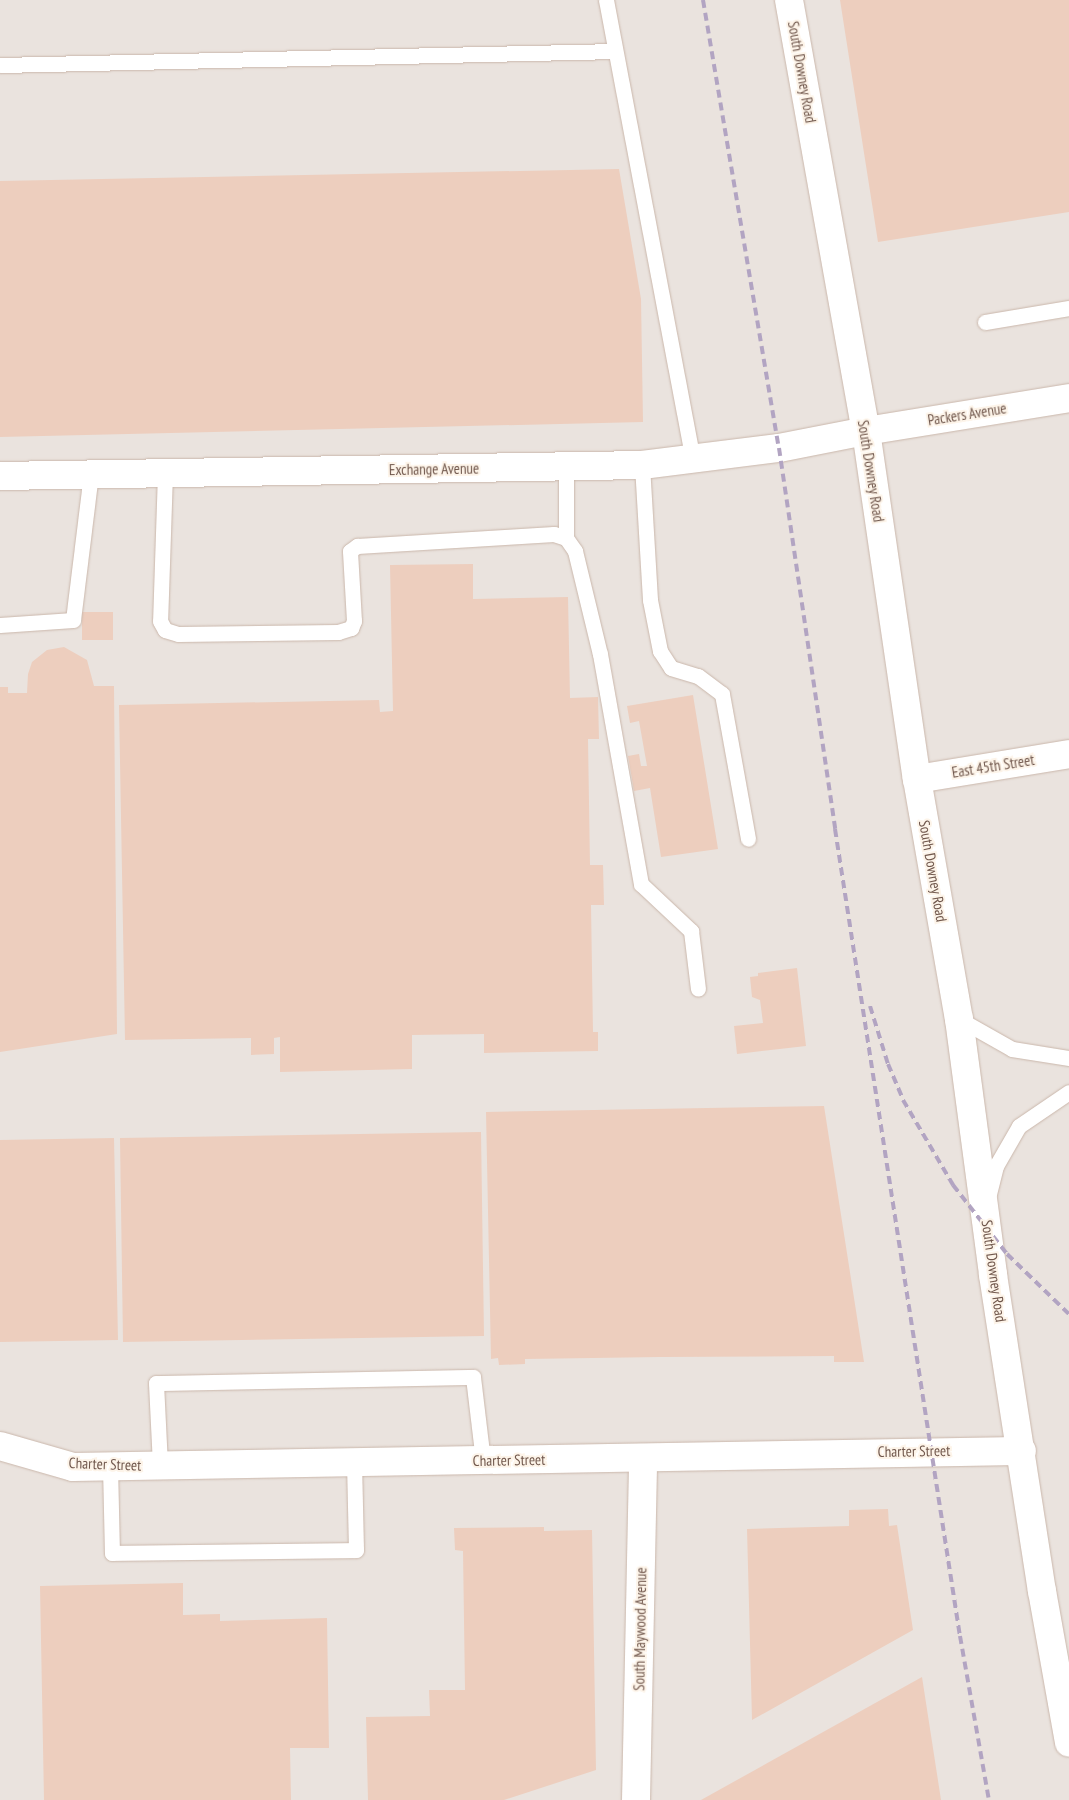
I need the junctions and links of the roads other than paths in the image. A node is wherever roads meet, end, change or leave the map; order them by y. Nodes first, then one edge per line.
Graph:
1 (606, 0) edge
2 (789, 0) edge
3 (615, 51) junction
4 (0, 65) edge
5 (1069, 308) edge
6 (985, 322) dead end
7 (1069, 398) edge
8 (866, 430) junction
9 (692, 459) junction
10 (642, 465) junction
11 (566, 466) junction
12 (165, 473) junction
13 (91, 474) junction
14 (0, 476) edge
15 (566, 538) junction
16 (0, 625) edge
17 (1069, 754) edge
18 (917, 779) junction
19 (748, 839) dead end
20 (698, 989) dead end
21 (959, 1019) junction
22 (1069, 1058) edge
23 (1069, 1092) edge
24 (985, 1208) junction
25 (0, 1446) edge
26 (1022, 1451) junction
27 (643, 1458) junction
28 (483, 1461) junction
29 (354, 1462) junction
30 (160, 1465) junction
31 (110, 1466) junction
32 (1069, 1743) edge
33 (636, 1800) edge

1 - 3 lane
2 - 8 street, South Downey Road
3 - 4 lane
3 - 9 lane
5 - 6 lane
7 - 8 street, Packers Avenue
8 - 9 street, Exchange Avenue
8 - 18 street, South Downey Road
9 - 10 street, Exchange Avenue
10 - 11 street, Exchange Avenue
10 - 19 lane
11 - 12 street, Exchange Avenue
11 - 15 lane
12 - 13 street, Exchange Avenue
12 - 15 lane
13 - 14 street, Exchange Avenue
13 - 16 lane
15 - 20 lane
17 - 18 street, East 45th Street
18 - 21 street, South Downey Road
21 - 22 lane
21 - 24 street, South Downey Road
23 - 24 lane
24 - 26 street, South Downey Road
25 - 31 street, Charter Street
26 - 27 street, Charter Street
26 - 32 street, South Downey Road
27 - 28 street, Charter Street
27 - 33 street, South Maywood Avenue
28 - 29 street, Charter Street
28 - 30 lane
29 - 30 street, Charter Street
29 - 31 lane
30 - 31 street, Charter Street

